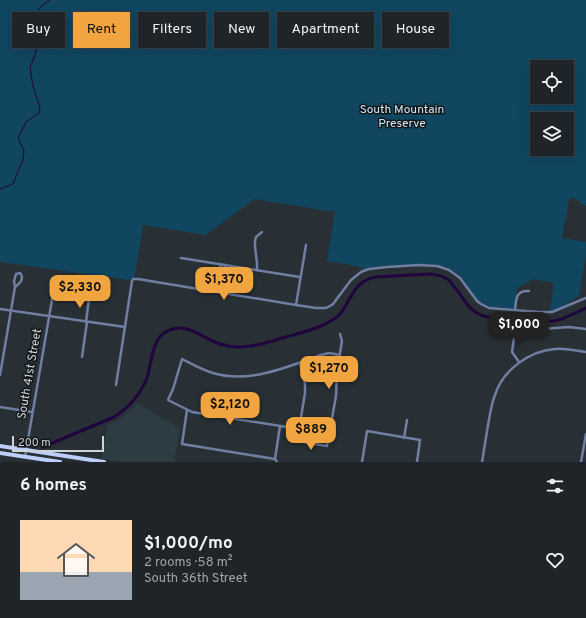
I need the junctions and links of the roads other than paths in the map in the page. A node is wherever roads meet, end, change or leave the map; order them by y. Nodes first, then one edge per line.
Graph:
1 (262, 232) dead end
2 (306, 245) dead end
3 (181, 258) dead end
4 (221, 264) junction
5 (225, 265) junction
6 (257, 270) junction
7 (300, 277) junction
8 (15, 287) junction
9 (529, 291) dead end
10 (216, 292) junction
11 (221, 293) junction
12 (53, 294) dead end
13 (586, 298) edge
14 (89, 299) dead end
15 (296, 305) junction
16 (0, 309) edge
17 (11, 310) junction
18 (515, 310) junction
19 (49, 315) junction
20 (87, 322) junction
21 (125, 327) junction
22 (586, 329) edge
23 (340, 334) dead end
24 (586, 352) edge
25 (340, 354) junction
26 (82, 357) dead end
27 (519, 362) junction
28 (300, 363) junction
29 (0, 375) edge
30 (116, 385) dead end
31 (0, 407) edge
32 (187, 410) junction
33 (32, 412) junction
34 (407, 420) dead end
35 (280, 426) junction
36 (299, 428) junction
37 (586, 434) edge
38 (404, 438) junction
39 (0, 446) edge
40 (26, 450) junction
41 (0, 453) edge
42 (25, 457) junction
43 (276, 460) edge
44 (60, 462) edge
45 (104, 462) edge
46 (273, 462) edge
47 (362, 462) edge
48 (417, 462) edge
49 (482, 462) edge
50 (581, 462) edge

1 - 6 street
2 - 7 street
3 - 4 street
4 - 5 street
4 - 10 street
5 - 6 street
5 - 11 street
6 - 7 street
7 - 15 street
8 - 8 street
8 - 17 street
9 - 18 street
10 - 11 street
10 - 21 street
11 - 15 street
12 - 19 street, South 41st Street
13 - 18 street
14 - 20 street
15 - 18 street
16 - 17 street
17 - 19 street
17 - 29 street
19 - 20 street
19 - 33 street, South 41st Street
20 - 21 street
20 - 26 street
21 - 30 street
22 - 27 street
23 - 25 street
24 - 27 street
25 - 28 street
25 - 36 street
27 - 49 street
28 - 32 street
28 - 36 street
31 - 33 street
32 - 35 street
32 - 43 street
33 - 40 street, South 41st Street
34 - 38 street
35 - 36 street
35 - 43 street
37 - 50 street
38 - 47 street
38 - 48 street
39 - 40 main road
40 - 42 street, South 41st Street
40 - 45 main road
41 - 42 main road
42 - 44 main road
43 - 46 street

